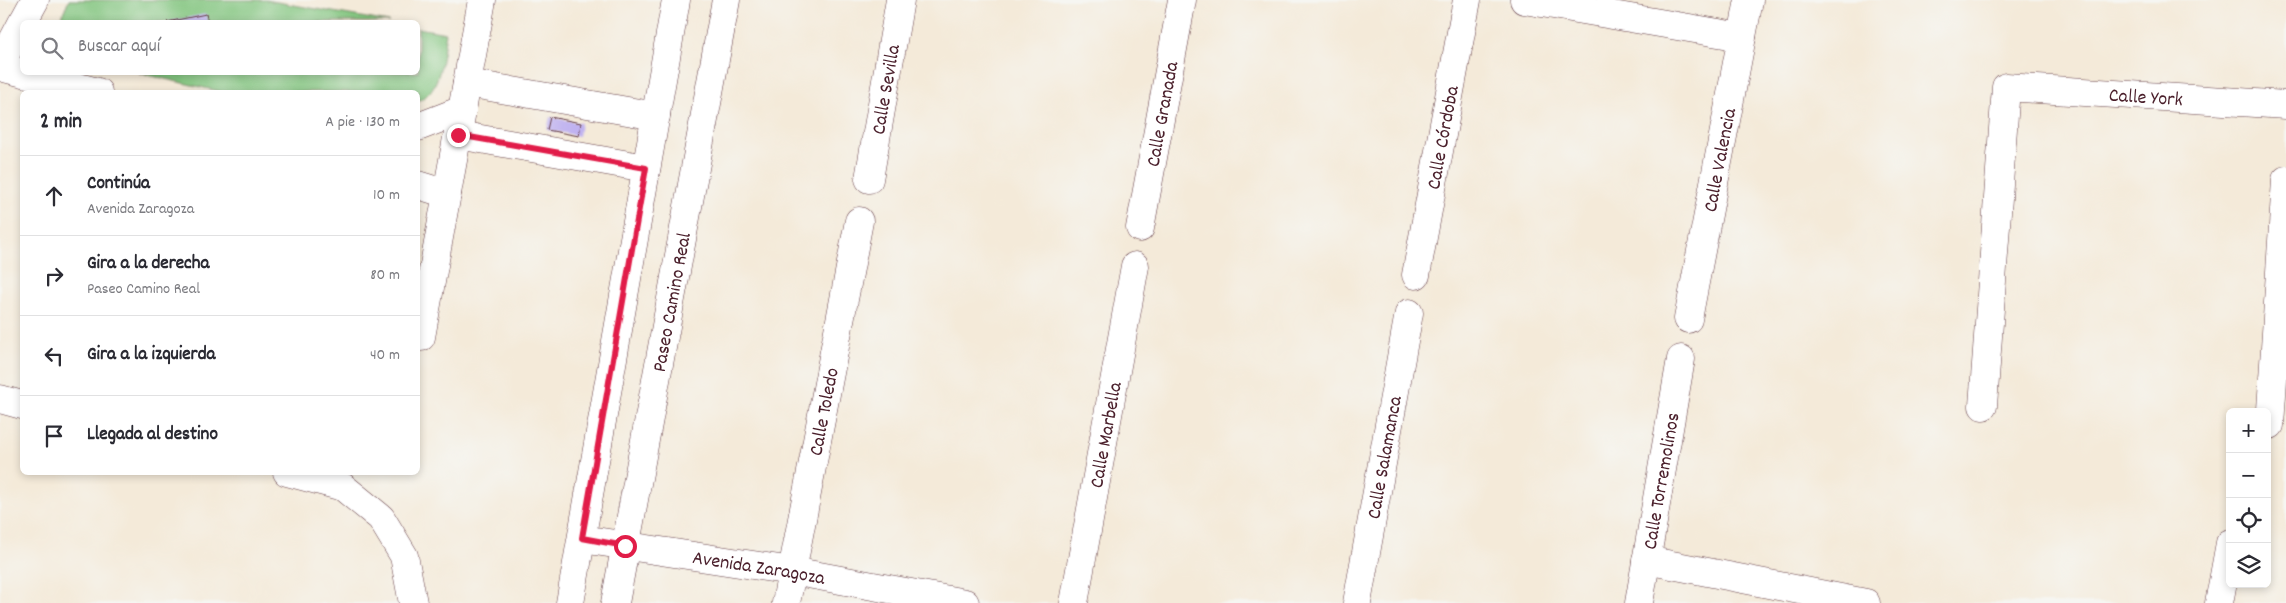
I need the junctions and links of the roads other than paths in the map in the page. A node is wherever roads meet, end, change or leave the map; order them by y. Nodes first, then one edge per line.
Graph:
1 (35, 0) edge
2 (482, 0) edge
3 (676, 0) edge
4 (726, 0) edge
5 (900, 0) edge
6 (1182, 0) edge
7 (1467, 0) edge
8 (1524, 0) edge
9 (1749, 0) edge
10 (25, 20) edge
11 (20, 29) edge
12 (1742, 37) junction
13 (0, 66) edge
14 (20, 71) edge
15 (34, 75) edge
16 (467, 83) junction
17 (90, 90) edge
18 (2286, 105) edge
19 (656, 116) junction
20 (460, 122) junction
21 (420, 127) edge
22 (646, 168) junction
23 (869, 179) dead end
24 (2286, 180) edge
25 (420, 186) edge
26 (447, 194) junction
27 (859, 221) dead end
28 (1140, 228) dead end
29 (1135, 266) dead end
30 (1416, 275) dead end
31 (1409, 313) dead end
32 (1688, 319) dead end
33 (421, 338) dead end
34 (1681, 359) dead end
35 (0, 400) edge
36 (20, 405) edge
37 (1983, 406) dead end
38 (2271, 411) edge
39 (298, 475) edge
40 (582, 538) junction
41 (625, 546) junction
42 (1646, 560) junction
43 (2226, 565) edge
44 (792, 571) junction
45 (413, 603) edge
46 (570, 603) edge
47 (615, 603) edge
48 (786, 603) edge
49 (965, 603) edge
50 (1074, 603) edge
51 (1357, 603) edge
52 (1638, 603) edge
53 (1866, 603) edge
54 (2219, 603) edge

1 - 10 street
2 - 16 street
3 - 19 street
4 - 41 street, Paseo Camino Real
5 - 23 street, Calle Sevilla
6 - 28 street, Calle Granada
7 - 30 street, Calle Córdoba
8 - 12 street
9 - 12 street, Calle Valencia
11 - 13 street
12 - 32 street, Calle Valencia
13 - 14 street
15 - 17 street
16 - 19 street
16 - 20 street
18 - 37 street, Calle York
19 - 22 street
20 - 21 street
20 - 22 street
20 - 26 street
22 - 40 street
24 - 38 street
25 - 26 street
26 - 33 street
27 - 44 street, Calle Toledo
29 - 50 street, Calle Marbella
31 - 51 street, Calle Salamanca
34 - 42 street, Calle Torremolinos
35 - 36 street
39 - 45 street
40 - 41 street, Avenida Zaragoza
40 - 46 street
41 - 44 street, Avenida Zaragoza
41 - 47 street, Paseo Camino Real
42 - 52 street, Calle Torremolinos
42 - 53 street
43 - 54 street
44 - 48 street, Calle Toledo
44 - 49 street, Avenida Zaragoza

